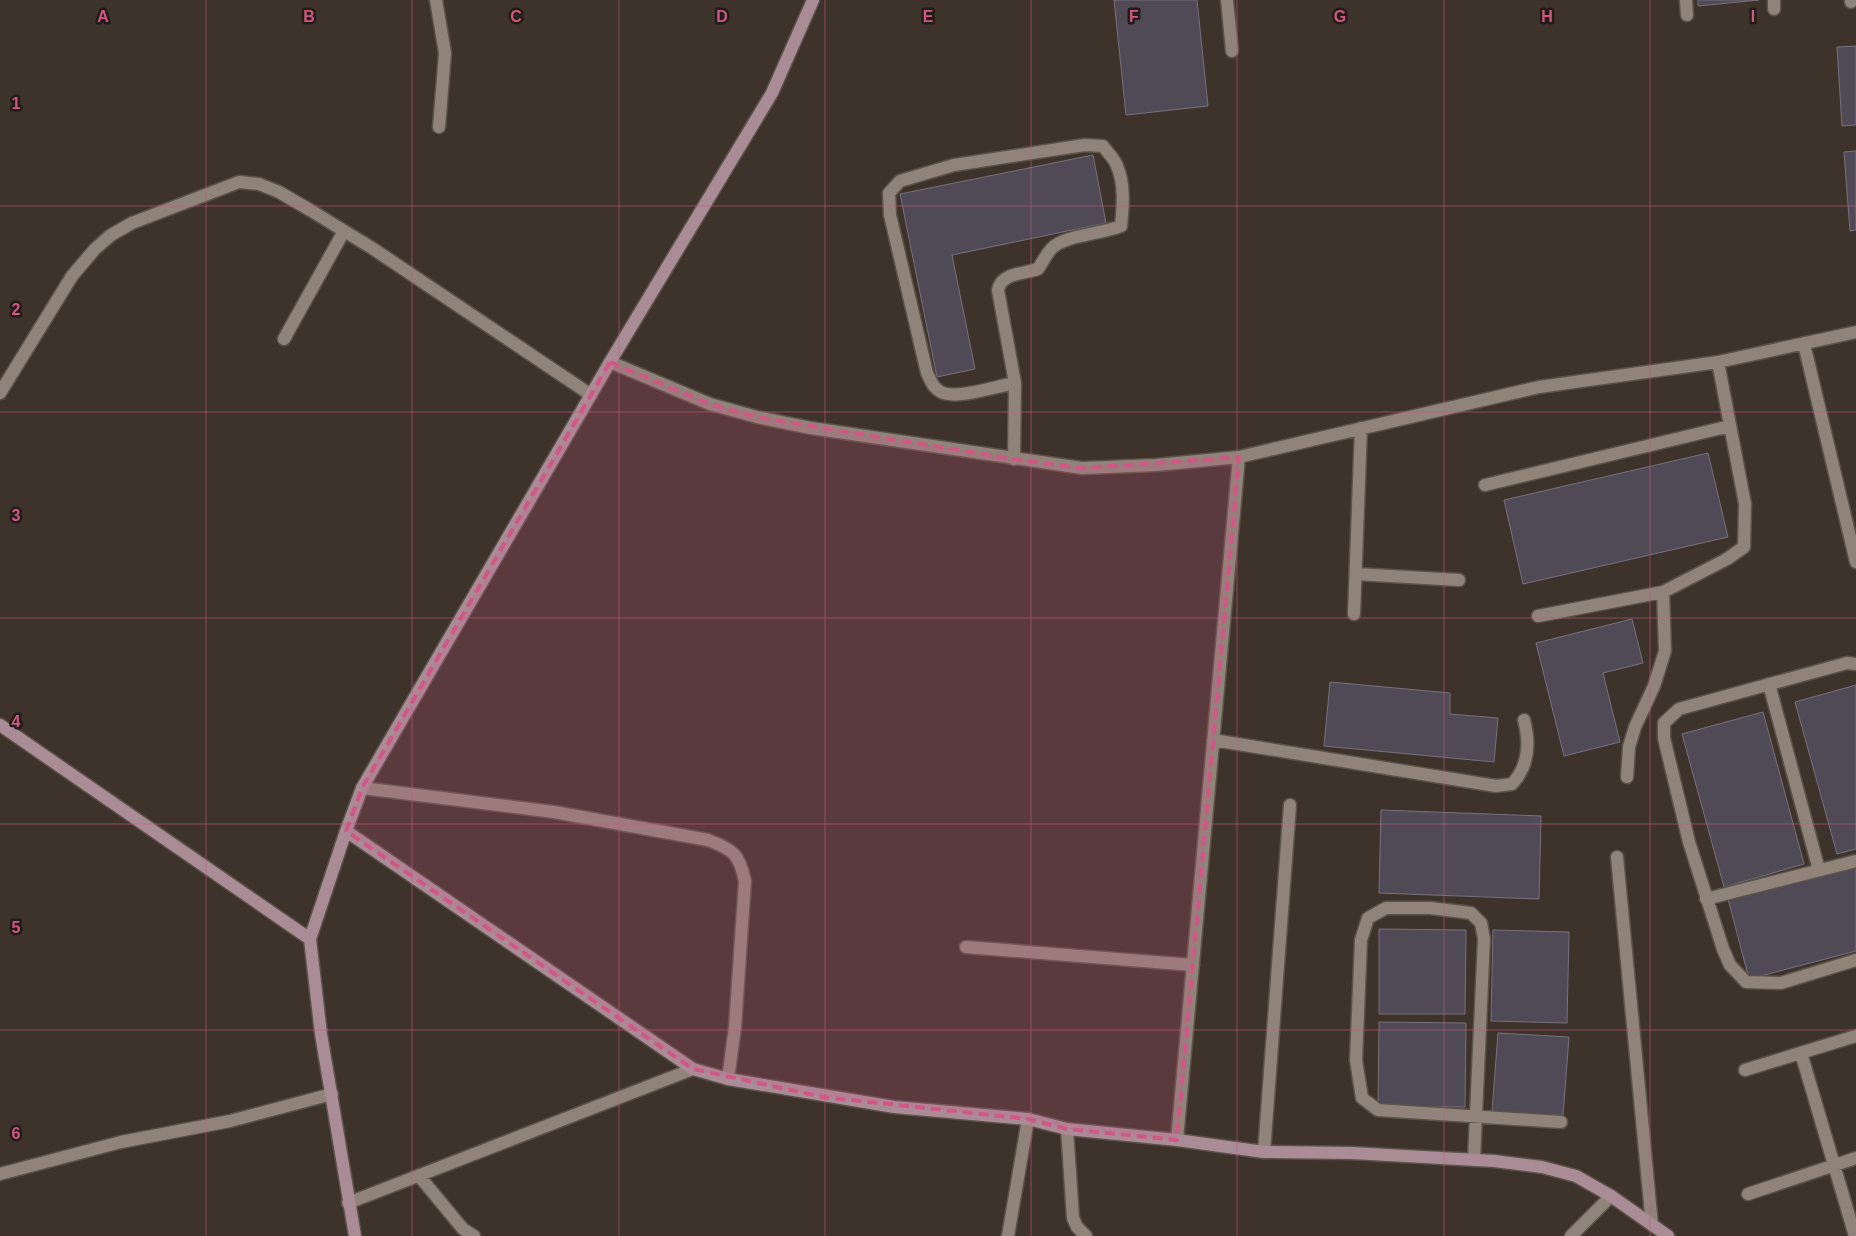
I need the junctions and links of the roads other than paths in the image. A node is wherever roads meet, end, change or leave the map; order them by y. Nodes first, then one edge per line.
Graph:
1 (436, 0) edge
2 (813, 0) edge
3 (1228, 0) edge
4 (1686, 0) edge
5 (1687, 16) dead end
6 (1232, 51) dead end
7 (439, 127) dead end
8 (344, 231) junction
9 (1856, 332) edge
10 (284, 338) dead end
11 (1804, 344) junction
12 (610, 362) junction
13 (1718, 362) junction
14 (1014, 383) junction
15 (0, 393) edge
16 (591, 395) junction
17 (1730, 426) junction
18 (1361, 428) junction
19 (1238, 457) junction
20 (1014, 459) junction
21 (1485, 485) dead end
22 (1856, 562) edge
23 (1356, 574) junction
24 (1459, 580) dead end
25 (1663, 592) junction
26 (1354, 614) dead end
27 (1538, 616) dead end
28 (1856, 664) edge
29 (1769, 684) junction
30 (1524, 720) dead end
31 (0, 725) edge
32 (1213, 740) junction
33 (1627, 777) dead end
34 (362, 788) junction
35 (1290, 805) dead end
36 (346, 831) junction
37 (1617, 857) dead end
38 (1856, 861) edge
39 (1819, 870) junction
40 (1706, 899) junction
41 (310, 939) junction
42 (966, 947) dead end
43 (1856, 960) edge
44 (1193, 965) junction
45 (1856, 1036) edge
46 (1801, 1053) junction
47 (693, 1069) junction
48 (1745, 1070) dead end
49 (728, 1079) junction
50 (332, 1094) junction
51 (1476, 1115) junction
52 (1028, 1120) junction
53 (1561, 1122) dead end
54 (1068, 1129) junction
55 (1177, 1140) junction
56 (1264, 1152) junction
57 (1856, 1158) edge
58 (1474, 1160) junction
59 (1834, 1165) junction
60 (0, 1174) edge
61 (420, 1177) junction
62 (1748, 1194) dead end
63 (1611, 1196) junction
64 (348, 1203) junction
65 (1652, 1224) junction
66 (355, 1236) edge
67 (474, 1236) edge
68 (1008, 1236) edge
69 (1086, 1236) edge
70 (1571, 1236) edge
71 (1668, 1236) edge
72 (1855, 1236) edge

1 - 7 street
2 - 12 street
3 - 6 street
4 - 5 street
8 - 10 street
8 - 15 street
8 - 16 street
9 - 11 street
11 - 13 street
11 - 22 street
12 - 16 street
12 - 20 street
13 - 17 street
13 - 18 street
14 - 14 street
14 - 20 street
16 - 34 street
17 - 21 street
17 - 25 street
18 - 19 street
18 - 23 street
19 - 20 street
19 - 32 street
23 - 24 street
23 - 26 street
25 - 27 street
25 - 33 street
28 - 29 street
29 - 39 street
29 - 40 street
30 - 32 street
31 - 41 street
32 - 44 street
34 - 36 street
34 - 49 street
35 - 56 street
36 - 41 street
36 - 47 street
37 - 65 street
38 - 39 street
39 - 40 street
40 - 43 street
41 - 50 street
42 - 44 street
44 - 55 street
45 - 46 street
46 - 48 street
46 - 59 street
47 - 49 street
47 - 61 street
49 - 52 street
50 - 60 street
50 - 64 street
51 - 51 street
51 - 53 street
51 - 58 street
52 - 54 street
52 - 68 street
54 - 55 street
54 - 69 street
55 - 56 street
56 - 58 street
57 - 59 street
58 - 63 street
59 - 62 street
59 - 72 street
61 - 64 street
61 - 67 street
63 - 65 street
63 - 70 street
64 - 66 street
65 - 71 street

